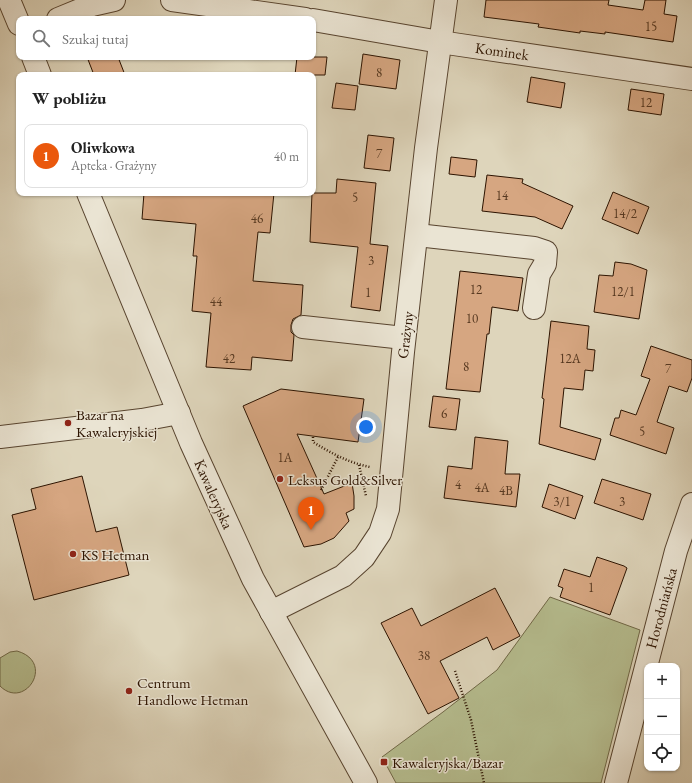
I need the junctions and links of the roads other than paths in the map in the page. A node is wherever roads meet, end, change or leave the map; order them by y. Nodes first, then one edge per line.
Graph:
1 (9, 0) edge
2 (114, 0) edge
3 (172, 0) edge
4 (446, 0) edge
5 (65, 16) edge
6 (285, 16) edge
7 (16, 17) edge
8 (316, 21) edge
9 (440, 42) junction
10 (34, 60) edge
11 (39, 72) edge
12 (692, 79) edge
13 (89, 196) edge
14 (417, 236) junction
15 (534, 308) dead end
16 (303, 327) dead end
17 (404, 338) junction
18 (179, 413) junction
19 (0, 437) edge
20 (692, 504) edge
21 (271, 612) junction
22 (366, 783) edge
23 (616, 783) edge

1 - 7 street
2 - 5 street
3 - 6 street
4 - 9 street, Grażyny
8 - 9 street, Kominek
9 - 12 street, Kominek
9 - 14 street, Grażyny
10 - 11 street
13 - 18 street, Kawaleryjska
14 - 15 street
14 - 17 street, Grażyny
16 - 17 street
17 - 21 street, Grażyny
18 - 19 street
18 - 21 street, Kawaleryjska
20 - 23 street, Horodniańska
21 - 22 street, Kawaleryjska

